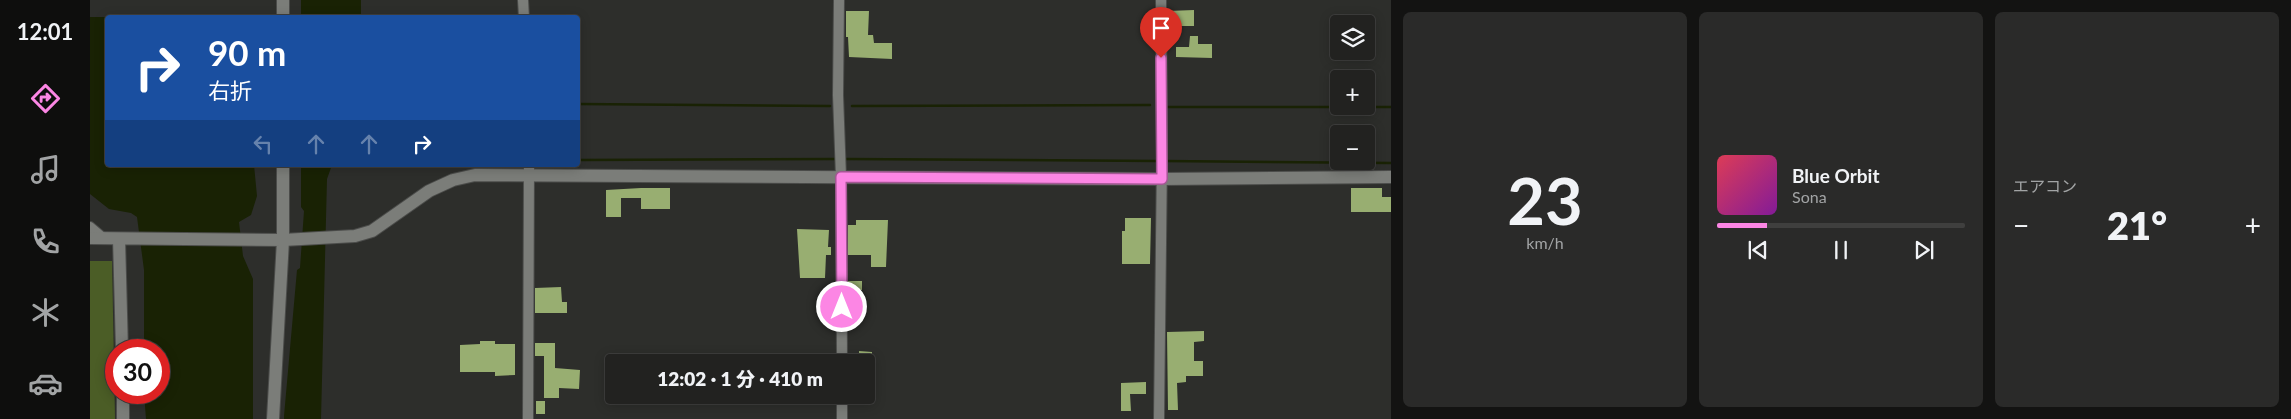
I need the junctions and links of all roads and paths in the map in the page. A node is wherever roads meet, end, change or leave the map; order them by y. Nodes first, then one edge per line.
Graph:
1 (283, 0) edge
2 (523, 0) edge
3 (839, 0) edge
4 (1161, 0) edge
5 (283, 15) edge
6 (524, 15) edge
7 (283, 167) edge
8 (530, 171) edge
9 (1162, 176) junction
10 (841, 177) junction
11 (1391, 177) edge
12 (90, 227) edge
13 (90, 238) edge
14 (103, 238) junction
15 (119, 239) junction
16 (283, 240) junction
17 (122, 339) edge
18 (842, 354) edge
19 (123, 404) edge
20 (842, 404) edge
21 (123, 419) edge
22 (273, 419) edge
23 (528, 419) edge
24 (842, 419) edge
25 (1159, 419) edge

1 - 5 street
2 - 6 street
3 - 10 street
4 - 9 street
7 - 16 street
8 - 10 street
8 - 16 street
8 - 23 street
9 - 10 street
9 - 11 street
9 - 25 street
10 - 18 street
12 - 14 street
13 - 14 street
14 - 15 street
15 - 16 street
15 - 17 street
16 - 22 street
19 - 21 street
20 - 24 street

